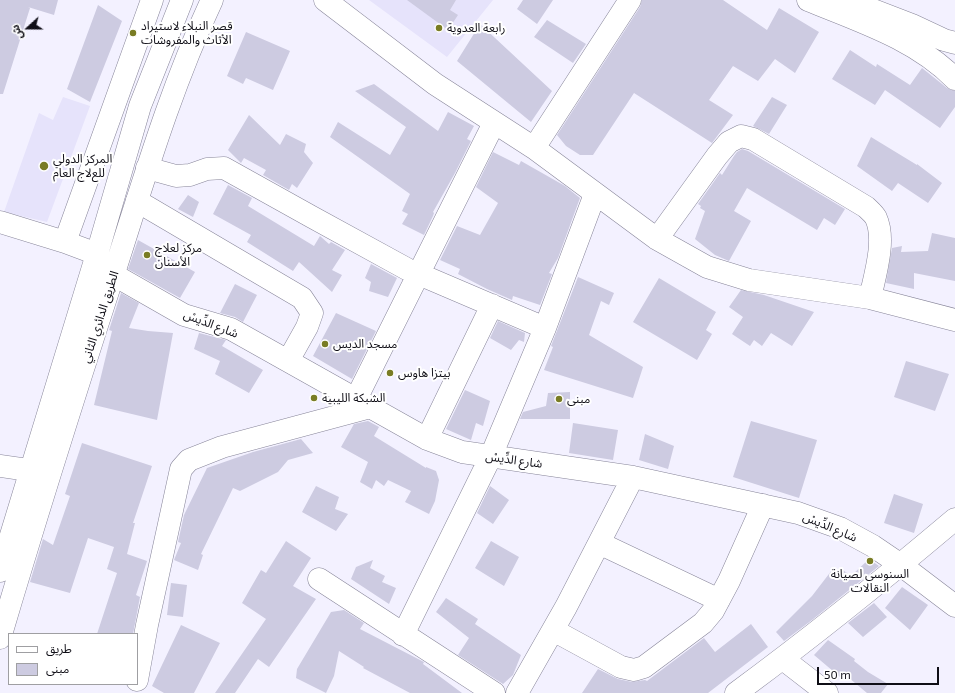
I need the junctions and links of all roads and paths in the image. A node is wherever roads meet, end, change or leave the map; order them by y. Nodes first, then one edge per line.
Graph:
1 (152, 0) edge
2 (182, 0) edge
3 (212, 0) edge
4 (325, 0) edge
5 (630, 0) edge
6 (808, 0) edge
7 (847, 0) edge
8 (955, 43) edge
9 (955, 79) edge
10 (494, 123) junction
11 (534, 148) junction
12 (147, 168) junction
13 (595, 194) junction
14 (137, 201) junction
15 (0, 222) edge
16 (657, 239) junction
17 (65, 242) junction
18 (97, 254) junction
19 (418, 273) junction
20 (114, 275) junction
21 (870, 298) junction
22 (492, 305) junction
23 (955, 320) edge
24 (545, 328) junction
25 (288, 361) junction
26 (363, 403) junction
27 (427, 439) junction
28 (491, 456) junction
29 (0, 466) edge
30 (40, 471) junction
31 (633, 477) junction
32 (763, 505) junction
33 (955, 519) edge
34 (599, 543) junction
35 (901, 565) junction
36 (0, 571) edge
37 (319, 579) dead end
38 (719, 600) junction
39 (955, 606) edge
40 (553, 630) junction
41 (403, 635) junction
42 (0, 638) edge
43 (783, 659) junction
44 (138, 675) edge
45 (494, 693) edge
46 (517, 693) edge
47 (736, 693) edge
48 (827, 693) edge

1 - 17 street
2 - 18 street, الطريق الدائري الثاني
3 - 12 street, الطريق الدائري الثاني
4 - 10 street
5 - 11 street
6 - 9 street
7 - 8 street
10 - 11 street
10 - 19 street
11 - 13 street
12 - 14 street, الطريق الدائري الثاني
12 - 19 street
13 - 16 street
13 - 24 street
14 - 20 street, الطريق الدائري الثاني
14 - 25 street
15 - 17 street
16 - 21 street
16 - 21 street
17 - 18 street
18 - 20 street, شارع الدِّيسْ
18 - 30 street, الطريق الدائري الثاني
19 - 22 street
19 - 26 street
20 - 25 street, شارع الدِّيسْ
20 - 30 street, الطريق الدائري الثاني
21 - 23 street
22 - 24 street
22 - 27 street
24 - 28 street
25 - 26 street, شارع الدِّيسْ
26 - 27 street, شارع الدِّيسْ
26 - 44 street
27 - 28 street, شارع الدِّيسْ
28 - 31 street, شارع الدِّيسْ
28 - 41 street
29 - 30 street
30 - 36 street, الطريق الدائري الثاني
30 - 42 street, الطريق الدائري الثاني
31 - 32 street, شارع الدِّيسْ
31 - 34 street
32 - 35 street, شارع الدِّيسْ
32 - 38 street
33 - 35 street
34 - 38 street
34 - 40 street
35 - 39 street, شارع الدِّيسْ
35 - 43 street
37 - 41 street
38 - 40 street
40 - 46 street
41 - 45 street
43 - 47 street
43 - 48 street

